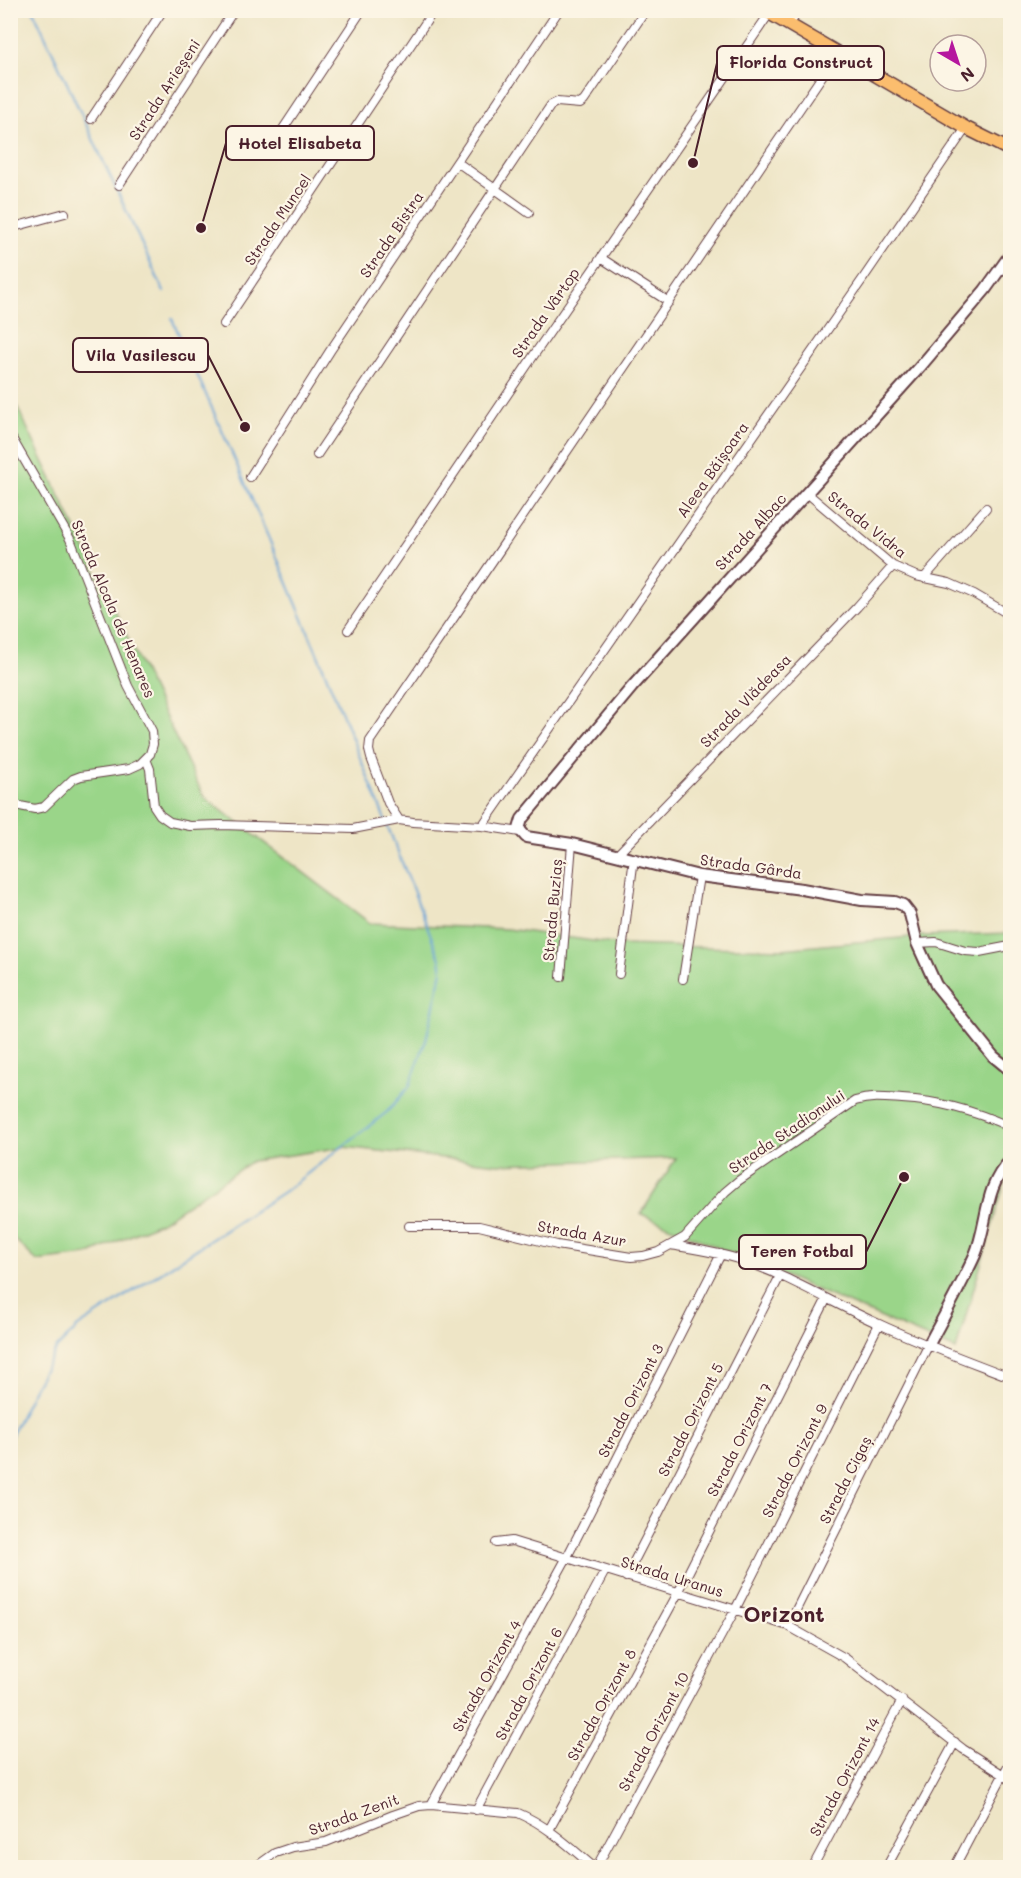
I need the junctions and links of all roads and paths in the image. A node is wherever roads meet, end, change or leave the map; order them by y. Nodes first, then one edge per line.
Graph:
1 (163, 10) edge
2 (234, 10) edge
3 (362, 10) edge
4 (434, 10) edge
5 (559, 10) edge
6 (645, 10) edge
7 (799, 10) edge
8 (767, 12) edge
9 (789, 25) junction
10 (837, 54) junction
11 (91, 119) dead end
12 (966, 128) junction
13 (283, 129) dead end
14 (1011, 150) edge
15 (457, 162) junction
16 (119, 185) dead end
17 (496, 189) junction
18 (65, 213) dead end
19 (529, 213) dead end
20 (10, 228) edge
21 (1011, 255) edge
22 (601, 258) junction
23 (669, 302) junction
24 (224, 324) dead end
25 (10, 435) edge
26 (317, 455) dead end
27 (250, 477) dead end
28 (807, 493) junction
29 (986, 508) dead end
30 (893, 566) junction
31 (924, 578) junction
32 (1011, 615) edge
33 (348, 630) dead end
34 (146, 759) junction
35 (10, 804) edge
36 (396, 820) junction
37 (482, 826) junction
38 (520, 832) junction
39 (572, 844) junction
40 (617, 855) junction
41 (634, 858) junction
42 (699, 876) junction
43 (917, 943) junction
44 (1011, 946) edge
45 (619, 974) dead end
46 (561, 977) dead end
47 (682, 979) dead end
48 (1011, 1070) edge
49 (1011, 1127) edge
50 (1011, 1161) edge
51 (409, 1226) dead end
52 (671, 1245) junction
53 (721, 1254) junction
54 (780, 1276) junction
55 (826, 1300) junction
56 (879, 1324) junction
57 (928, 1346) junction
58 (1011, 1377) edge
59 (496, 1543) dead end
60 (566, 1559) junction
61 (605, 1571) junction
62 (626, 1577) junction
63 (678, 1593) junction
64 (735, 1610) junction
65 (788, 1626) junction
66 (902, 1700) junction
67 (955, 1742) junction
68 (1011, 1762) edge
69 (1007, 1777) edge
70 (431, 1805) junction
71 (476, 1810) junction
72 (549, 1830) junction
73 (254, 1868) edge
74 (596, 1868) edge
75 (812, 1868) edge
76 (886, 1868) edge
77 (954, 1868) edge

1 - 11 street
2 - 16 street, Strada Arieșeni
3 - 13 street
4 - 24 street, Strada Muncel
5 - 15 street, Strada Bistra
6 - 17 street
7 - 9 street
8 - 9 main road
8 - 22 street, Strada Vârtop
9 - 10 main road
10 - 12 main road
10 - 23 street
12 - 14 main road
12 - 37 street, Aleea Băișoara
15 - 17 street
15 - 27 street, Strada Bistra
17 - 19 street
17 - 26 street
18 - 20 street
21 - 28 street, Strada Albac
22 - 23 street
22 - 33 street, Strada Vârtop
23 - 36 street
25 - 34 street, Strada Alcala de Henares
28 - 30 street, Strada Vidra
28 - 38 street, Strada Albac
29 - 31 street
30 - 31 street, Strada Vidra
30 - 40 street, Strada Vlădeasa
31 - 32 street, Strada Vidra
34 - 35 street
34 - 36 street, Strada Gârda
36 - 37 street, Strada Gârda
37 - 38 street, Strada Gârda
38 - 39 street, Strada Gârda
39 - 40 street, Strada Gârda
39 - 46 street, Strada Buziaș
40 - 41 street, Strada Gârda
41 - 42 street, Strada Gârda
41 - 45 street
42 - 43 street, Strada Gârda
42 - 47 street
43 - 44 street
43 - 48 street, Strada Gârda
49 - 52 street, Strada Stadionului
50 - 57 street
51 - 52 street, Strada Azur
52 - 53 street
53 - 54 street
53 - 60 street, Strada Orizont 3
54 - 55 street
54 - 62 street, Strada Orizont 5
55 - 56 street
55 - 63 street, Strada Orizont 7
56 - 57 street
56 - 64 street, Strada Orizont 9
57 - 58 street
57 - 65 street, Strada Cigaș
59 - 60 street, Strada Uranus
60 - 61 street, Strada Uranus
60 - 70 street, Strada Orizont 4
61 - 62 street, Strada Uranus
61 - 71 street, Strada Orizont 6
62 - 63 street, Strada Uranus
63 - 64 street, Strada Uranus
63 - 72 street, Strada Orizont 8
64 - 65 street, Strada Uranus
64 - 74 street, Strada Orizont 10
65 - 66 street, Strada Uranus
66 - 67 street, Strada Uranus
66 - 75 street, Strada Orizont 14
67 - 69 street, Strada Uranus
67 - 76 street
68 - 69 street
69 - 77 street
70 - 71 street, Strada Zenit
70 - 73 street, Strada Zenit
71 - 72 street, Strada Zenit
72 - 74 street, Strada Zenit

